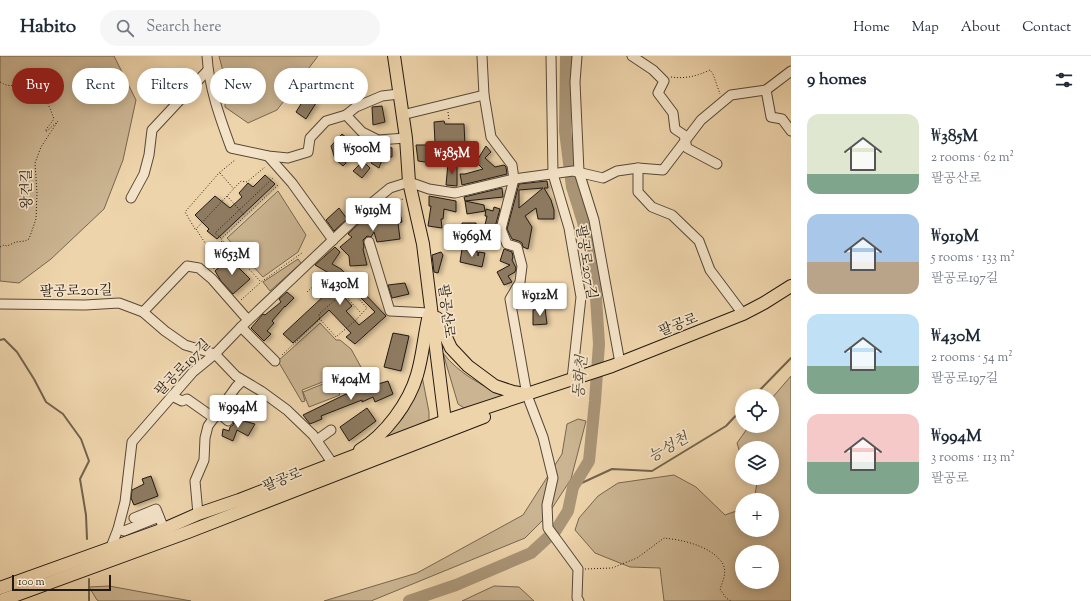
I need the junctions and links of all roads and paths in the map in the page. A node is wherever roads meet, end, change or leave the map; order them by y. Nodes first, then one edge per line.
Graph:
1 (207, 56) edge
2 (394, 56) edge
3 (482, 56) edge
4 (551, 56) edge
5 (577, 56) edge
6 (632, 56) edge
7 (208, 70) junction
8 (791, 71) edge
9 (661, 79) junction
10 (0, 82) edge
11 (766, 90) junction
12 (399, 94) junction
13 (484, 95) junction
14 (723, 102) junction
15 (402, 114) junction
16 (346, 115) junction
17 (791, 131) edge
18 (406, 138) junction
19 (685, 140) junction
20 (268, 156) junction
21 (235, 160) dead end
22 (717, 164) dead end
23 (265, 167) dead end
24 (638, 168) junction
25 (576, 172) junction
26 (219, 173) junction
27 (555, 174) junction
28 (273, 178) dead end
29 (514, 179) junction
30 (409, 182) junction
31 (278, 185) dead end
32 (234, 188) junction
33 (227, 196) junction
34 (131, 198) dead end
35 (413, 198) junction
36 (385, 202) dead end
37 (245, 216) junction
38 (196, 229) junction
39 (221, 239) junction
40 (333, 240) junction
41 (223, 241) junction
42 (369, 242) dead end
43 (0, 247) edge
44 (211, 252) junction
45 (302, 253) dead end
46 (218, 274) dead end
47 (261, 282) junction
48 (791, 286) edge
49 (349, 288) junction
50 (307, 292) dead end
51 (354, 294) junction
52 (237, 296) dead end
53 (0, 304) edge
54 (430, 308) junction
55 (142, 312) junction
56 (362, 314) junction
57 (743, 314) junction
58 (320, 319) junction
59 (248, 320) junction
60 (241, 327) junction
61 (215, 354) junction
62 (275, 361) joint
63 (616, 365) junction
64 (572, 380) junction
65 (242, 381) junction
66 (172, 396) junction
67 (528, 397) junction
68 (216, 416) junction
69 (228, 421) dead end
70 (446, 426) junction
71 (330, 430) dead end
72 (317, 440) junction
73 (333, 464) junction
74 (198, 514) junction
75 (159, 517) junction
76 (134, 518) dead end
77 (118, 529) junction
78 (164, 529) junction
79 (113, 553) junction
80 (578, 569) junction
81 (0, 588) edge
82 (0, 601) edge
83 (579, 601) edge
84 (731, 601) edge

1 - 7 street
2 - 12 main road, 팔공산로
3 - 13 street
4 - 27 street, 팔공로207길
5 - 25 street
6 - 9 street
7 - 20 street
7 - 34 street
8 - 11 street
9 - 14 path
9 - 19 street
10 - 43 path, 왕건길
11 - 14 street
11 - 17 street
12 - 15 main road, 팔공산로
12 - 16 street
13 - 15 street
13 - 29 street
14 - 19 street
15 - 18 main road, 팔공산로
16 - 18 street
16 - 20 street
18 - 30 main road, 팔공산로
19 - 22 street
19 - 24 street
20 - 40 street
21 - 26 path
23 - 32 path
24 - 25 street
24 - 57 street
25 - 27 street
25 - 63 street
26 - 32 path
26 - 38 path
27 - 29 street
27 - 64 street, 팔공로207길
28 - 39 path
29 - 30 street
29 - 67 street
30 - 35 main road, 팔공산로
30 - 40 street, 팔공로197길
31 - 37 path
32 - 33 path
33 - 37 path
33 - 38 path
35 - 36 path
35 - 54 main road, 팔공산로
37 - 39 path
38 - 44 path
39 - 41 path
40 - 59 street, 팔공로197길
41 - 44 path
41 - 47 path
42 - 54 street
44 - 46 path
45 - 47 path
47 - 52 path
48 - 57 main road, 팔공로
49 - 50 path
49 - 51 path
49 - 58 path
51 - 56 path
51 - 56 path
53 - 55 street, 팔공로201길
54 - 67 main road
54 - 70 main road, 팔공산로
54 - 73 main road
55 - 59 street
55 - 61 street, 팔공로201길
56 - 58 path
57 - 63 main road, 팔공로
58 - 62 path
59 - 60 street, 팔공로197길
60 - 61 street, 팔공로197길
60 - 62 street
61 - 65 street, 팔공로201길
61 - 66 street, 팔공로197길
63 - 64 main road, 팔공로
64 - 67 main road, 팔공로
65 - 68 street
65 - 72 street, 팔공로201길
66 - 68 street
66 - 77 street, 팔공로197길
67 - 70 main road, 팔공로
67 - 80 street
68 - 69 street
68 - 74 street
70 - 73 main road, 팔공로
70 - 79 main road, 팔공로
71 - 72 street
72 - 73 street, 팔공로201길
73 - 74 main road, 팔공로
74 - 78 main road, 팔공로
75 - 76 street
75 - 77 street
75 - 78 street
77 - 79 street, 팔공로197길
78 - 79 main road, 팔공로
79 - 81 main road, 팔공로
79 - 82 main road, 팔공로
80 - 83 street
80 - 84 path

